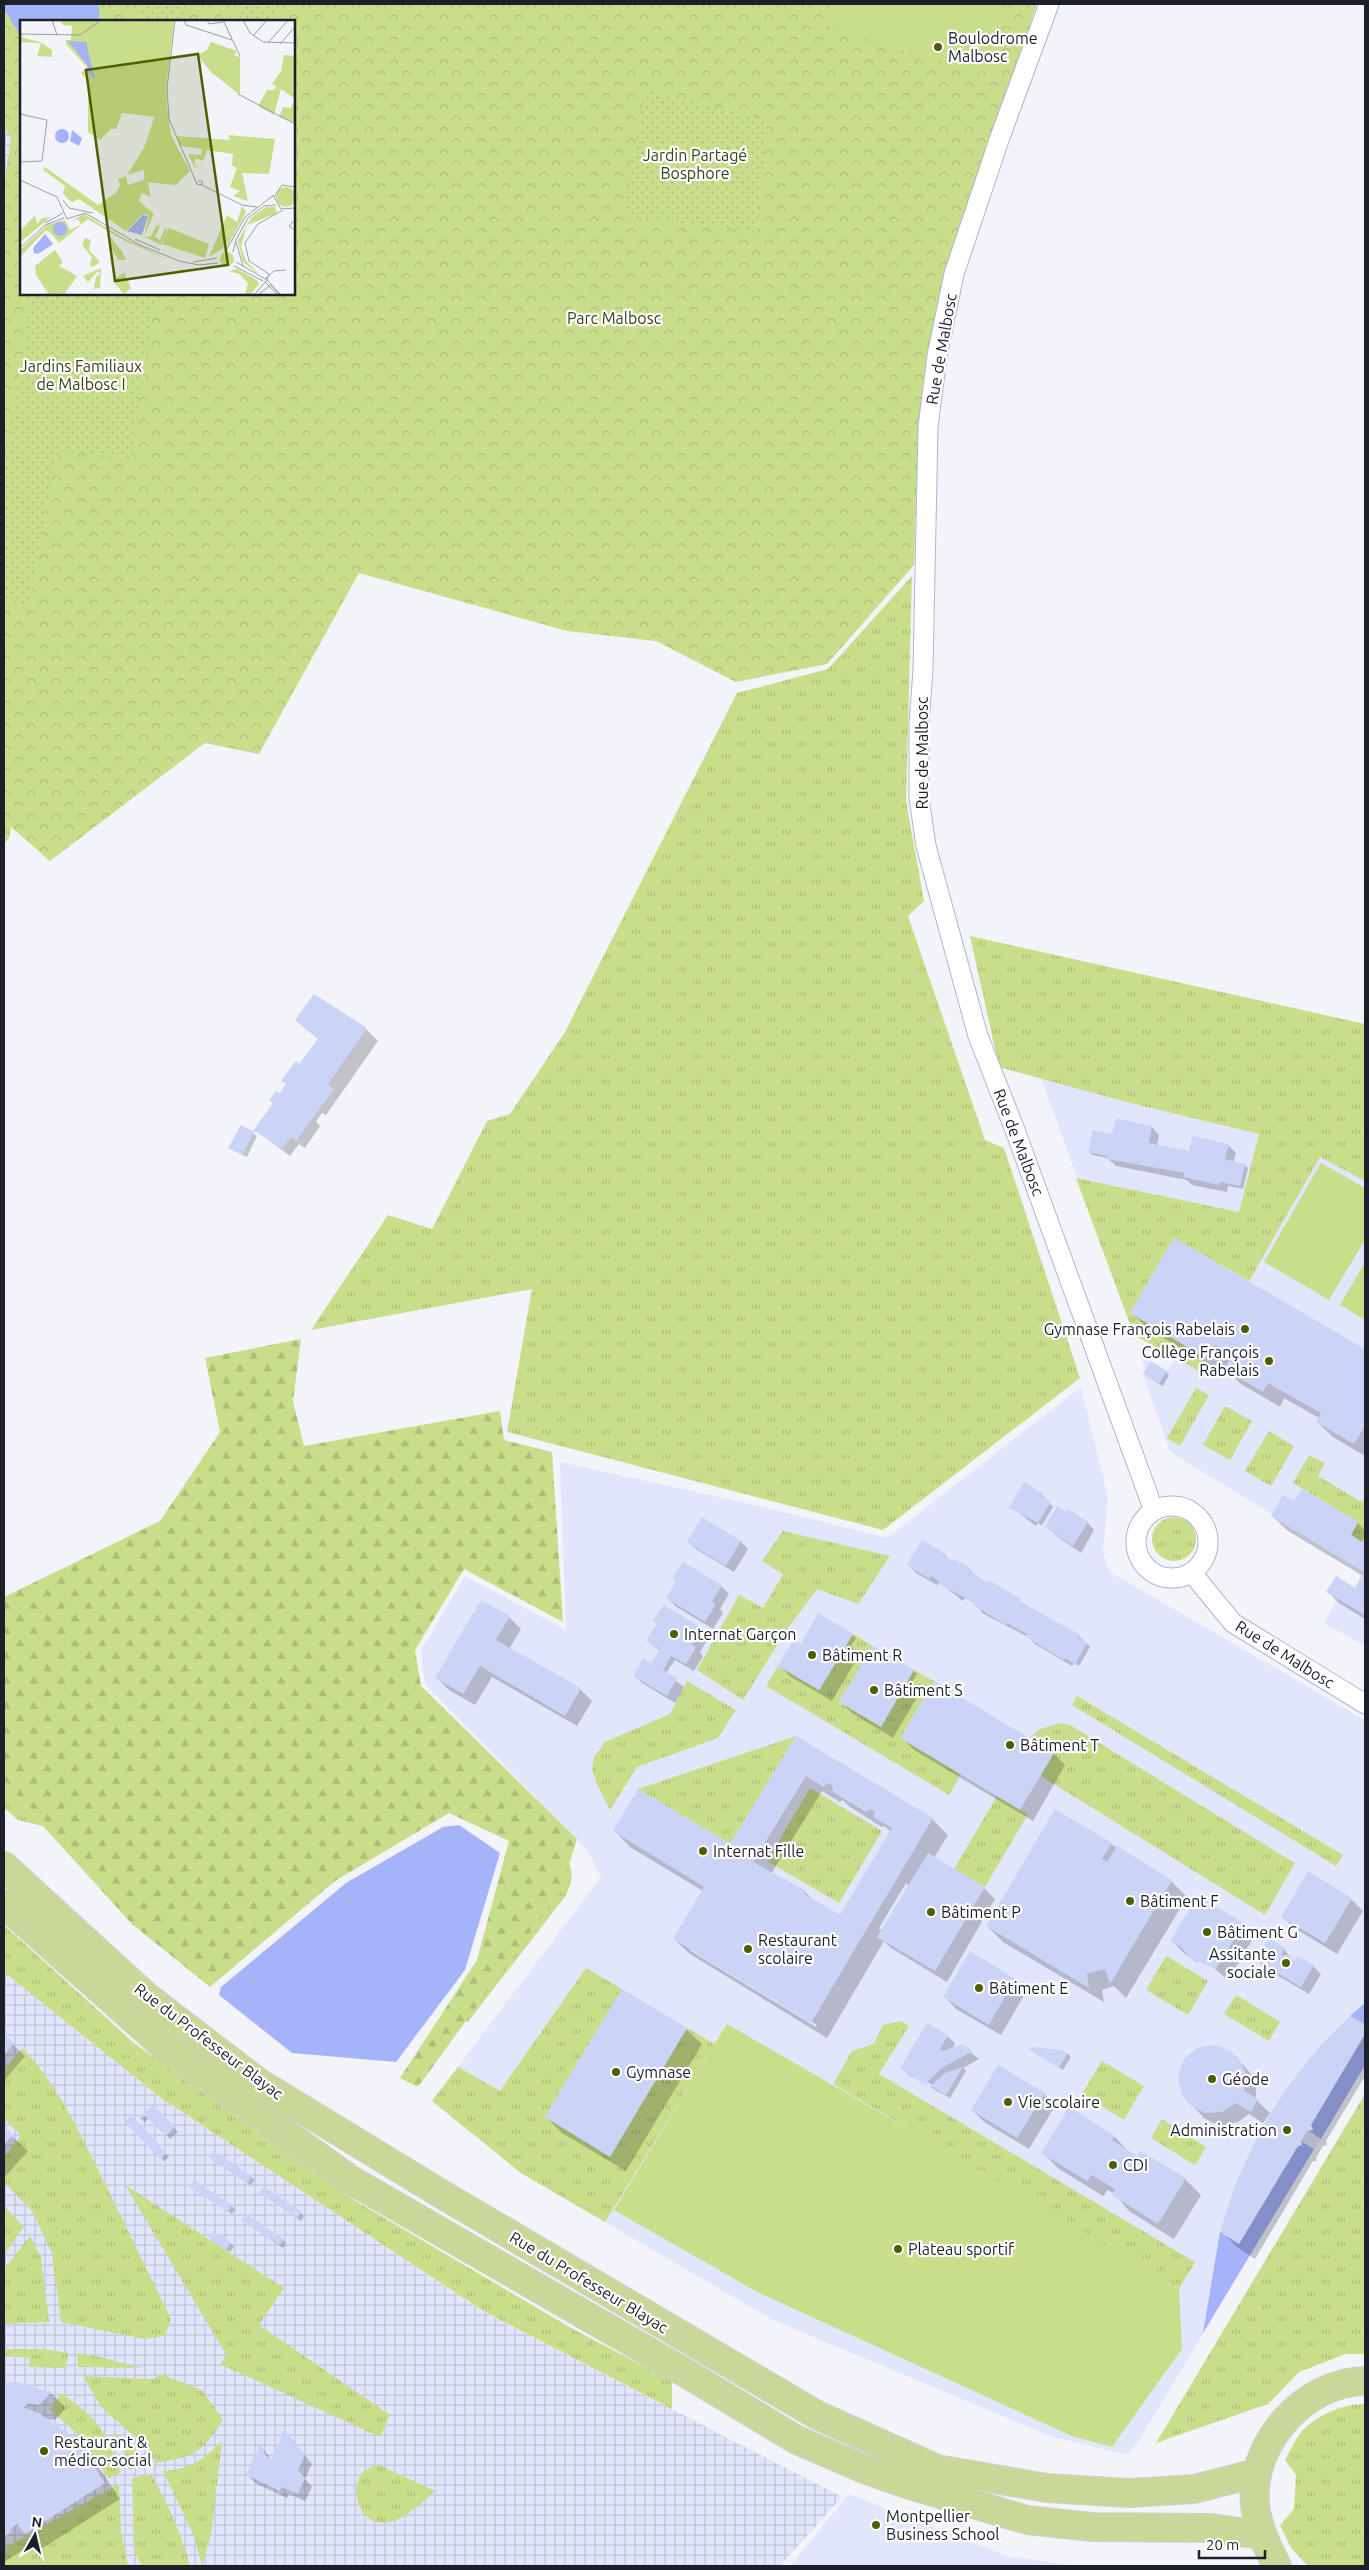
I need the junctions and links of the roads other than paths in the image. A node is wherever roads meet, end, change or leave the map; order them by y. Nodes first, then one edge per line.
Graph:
1 (1049, 4) edge
2 (1154, 1511) junction
3 (1192, 1573) junction
4 (1365, 1704) edge
5 (4, 1866) edge
6 (4, 1904) edge
7 (1365, 2381) edge
8 (1258, 2472) junction
9 (1261, 2535) junction
10 (1277, 2566) edge

1 - 2 street, Rue de Malbosc
2 - 3 street
2 - 3 street
3 - 4 street, Rue de Malbosc
5 - 8 main road, Rue du Professeur Blayac
6 - 9 main road, Rue du Professeur Blayac
7 - 8 main road
8 - 9 main road
9 - 10 main road

